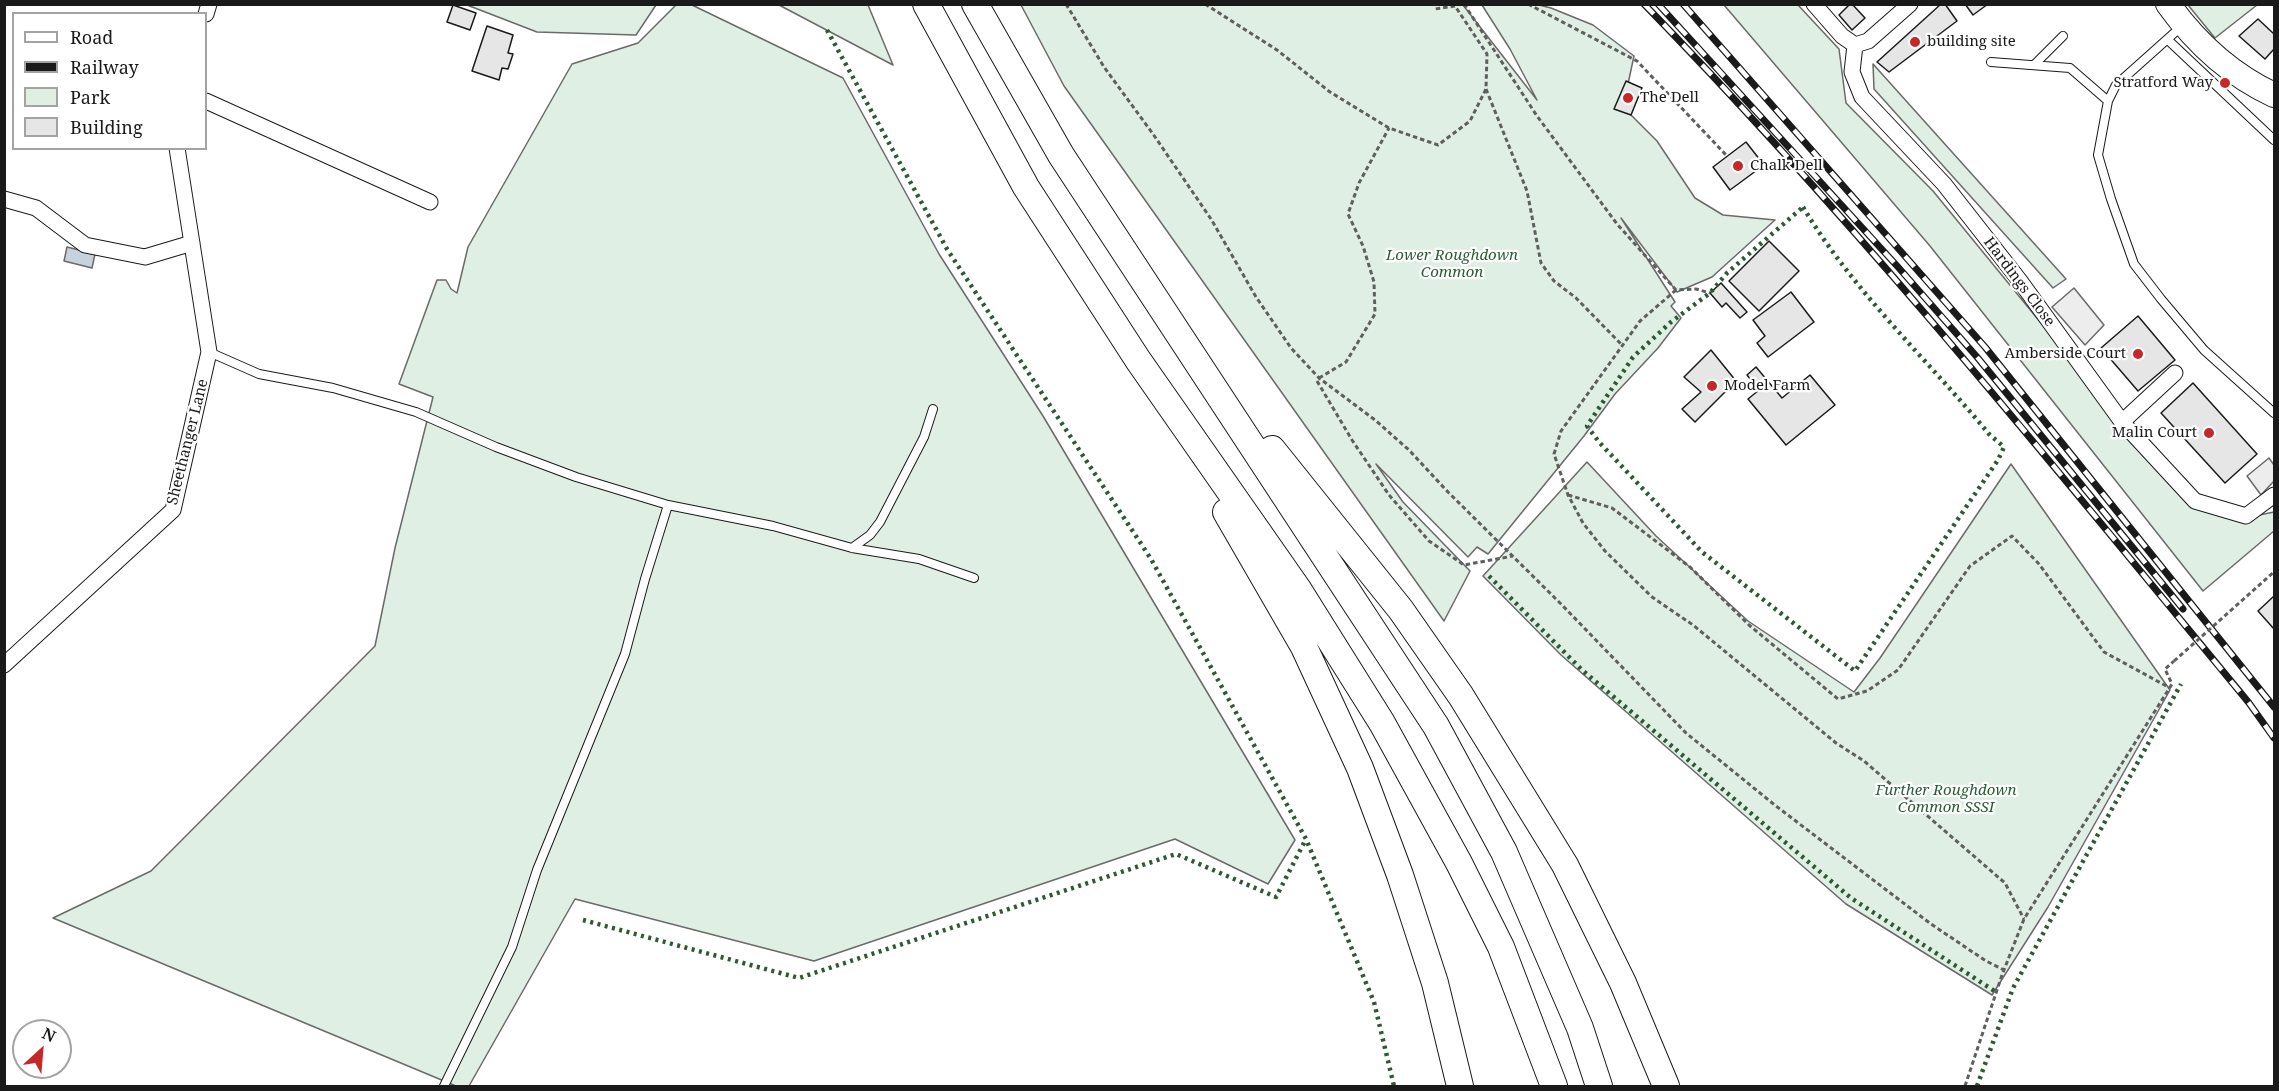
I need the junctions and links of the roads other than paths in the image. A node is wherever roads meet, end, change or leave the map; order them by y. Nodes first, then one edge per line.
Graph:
1 (926, 4) edge
2 (975, 4) edge
3 (1814, 4) edge
4 (1910, 4) edge
5 (2168, 4) edge
6 (2176, 33) junction
7 (2063, 36) dead end
8 (1855, 45) junction
9 (1991, 62) dead end
10 (2034, 64) junction
11 (2274, 95) edge
12 (207, 101) edge
13 (2108, 101) junction
14 (2274, 140) edge
15 (177, 150) edge
16 (4, 199) edge
17 (430, 202) dead end
18 (192, 243) junction
19 (209, 352) junction
20 (2175, 373) dead end
21 (1226, 406) junction
22 (933, 409) dead end
23 (2274, 413) edge
24 (2122, 422) junction
25 (1191, 435) junction
26 (2274, 495) edge
27 (668, 505) junction
28 (852, 548) junction
29 (974, 578) dead end
30 (4, 665) edge
31 (444, 1086) edge
32 (1460, 1086) edge
33 (1554, 1086) edge
34 (1599, 1086) edge
35 (1666, 1086) edge

1 - 25 highway
2 - 21 highway
3 - 8 street
4 - 8 street
5 - 6 main road
6 - 11 main road
6 - 13 lane
6 - 14 lane
7 - 10 lane
8 - 24 street, Hardings Close
9 - 10 lane
10 - 13 lane
12 - 17 street
13 - 23 lane
15 - 18 street, Sheethanger Lane
16 - 18 street
18 - 19 street, Sheethanger Lane
19 - 27 lane
19 - 30 street, Sheethanger Lane
20 - 24 street
21 - 34 highway
21 - 35 highway
22 - 28 lane
24 - 26 street, Hardings Close
25 - 32 highway
25 - 33 highway
27 - 28 lane
27 - 31 lane
28 - 29 lane

